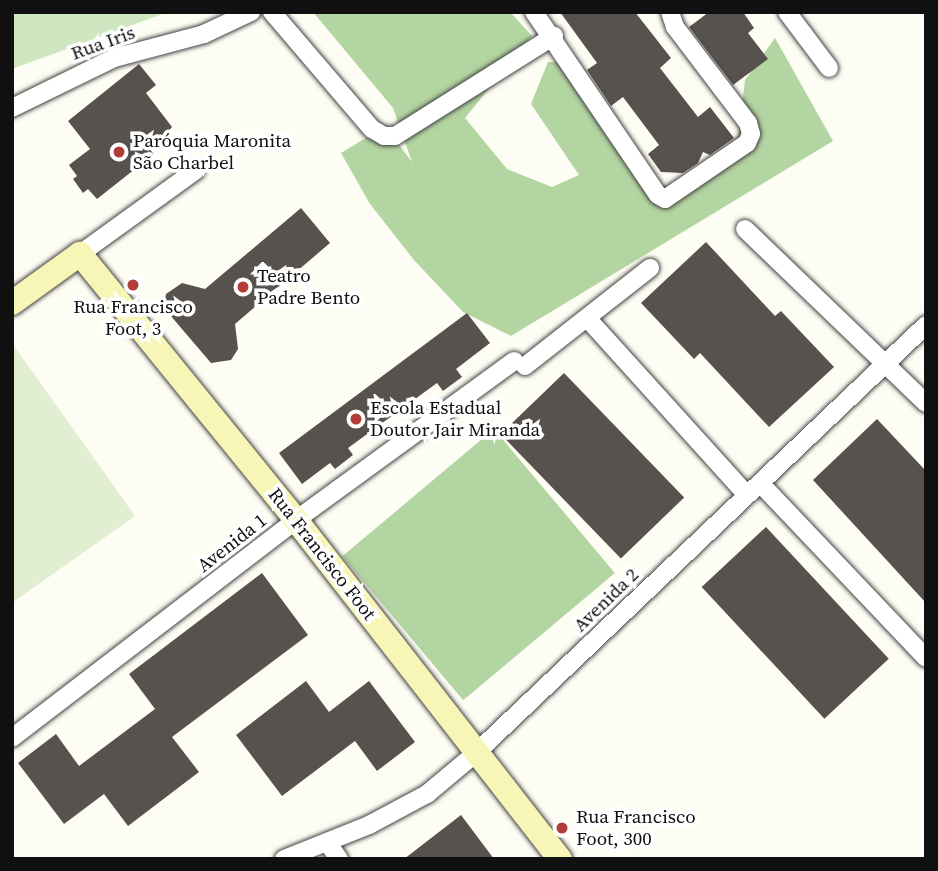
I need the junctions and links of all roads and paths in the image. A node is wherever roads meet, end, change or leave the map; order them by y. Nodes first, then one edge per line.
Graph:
1 (251, 12) edge
2 (272, 12) edge
3 (534, 12) edge
4 (670, 12) edge
5 (787, 12) edge
6 (554, 36) junction
7 (829, 68) dead end
8 (12, 108) edge
9 (196, 170) dead end
10 (745, 229) dead end
11 (80, 254) junction
12 (650, 268) dead end
13 (12, 303) edge
14 (587, 318) junction
15 (926, 325) edge
16 (885, 364) junction
17 (926, 403) edge
18 (753, 488) junction
19 (296, 520) junction
20 (926, 658) edge
21 (12, 738) edge
22 (476, 752) junction
23 (327, 842) junction
24 (284, 859) edge
25 (339, 859) edge
26 (560, 859) edge

1 - 8 street, Rua Iris
2 - 6 street
3 - 6 street
4 - 6 street
5 - 7 street
9 - 11 street
10 - 16 street
11 - 13 street
11 - 19 street, Rua Francisco Foot
12 - 14 street, Avenida 1
14 - 18 street
14 - 19 street, Avenida 1
15 - 16 street, Avenida 2
16 - 17 street
16 - 18 street, Avenida 2
18 - 20 street
18 - 22 street, Avenida 2
19 - 21 street, Avenida 1
19 - 22 street, Rua Francisco Foot
22 - 23 street, Avenida 2
22 - 26 street, Rua Francisco Foot
23 - 24 street, Avenida 2
23 - 25 street

